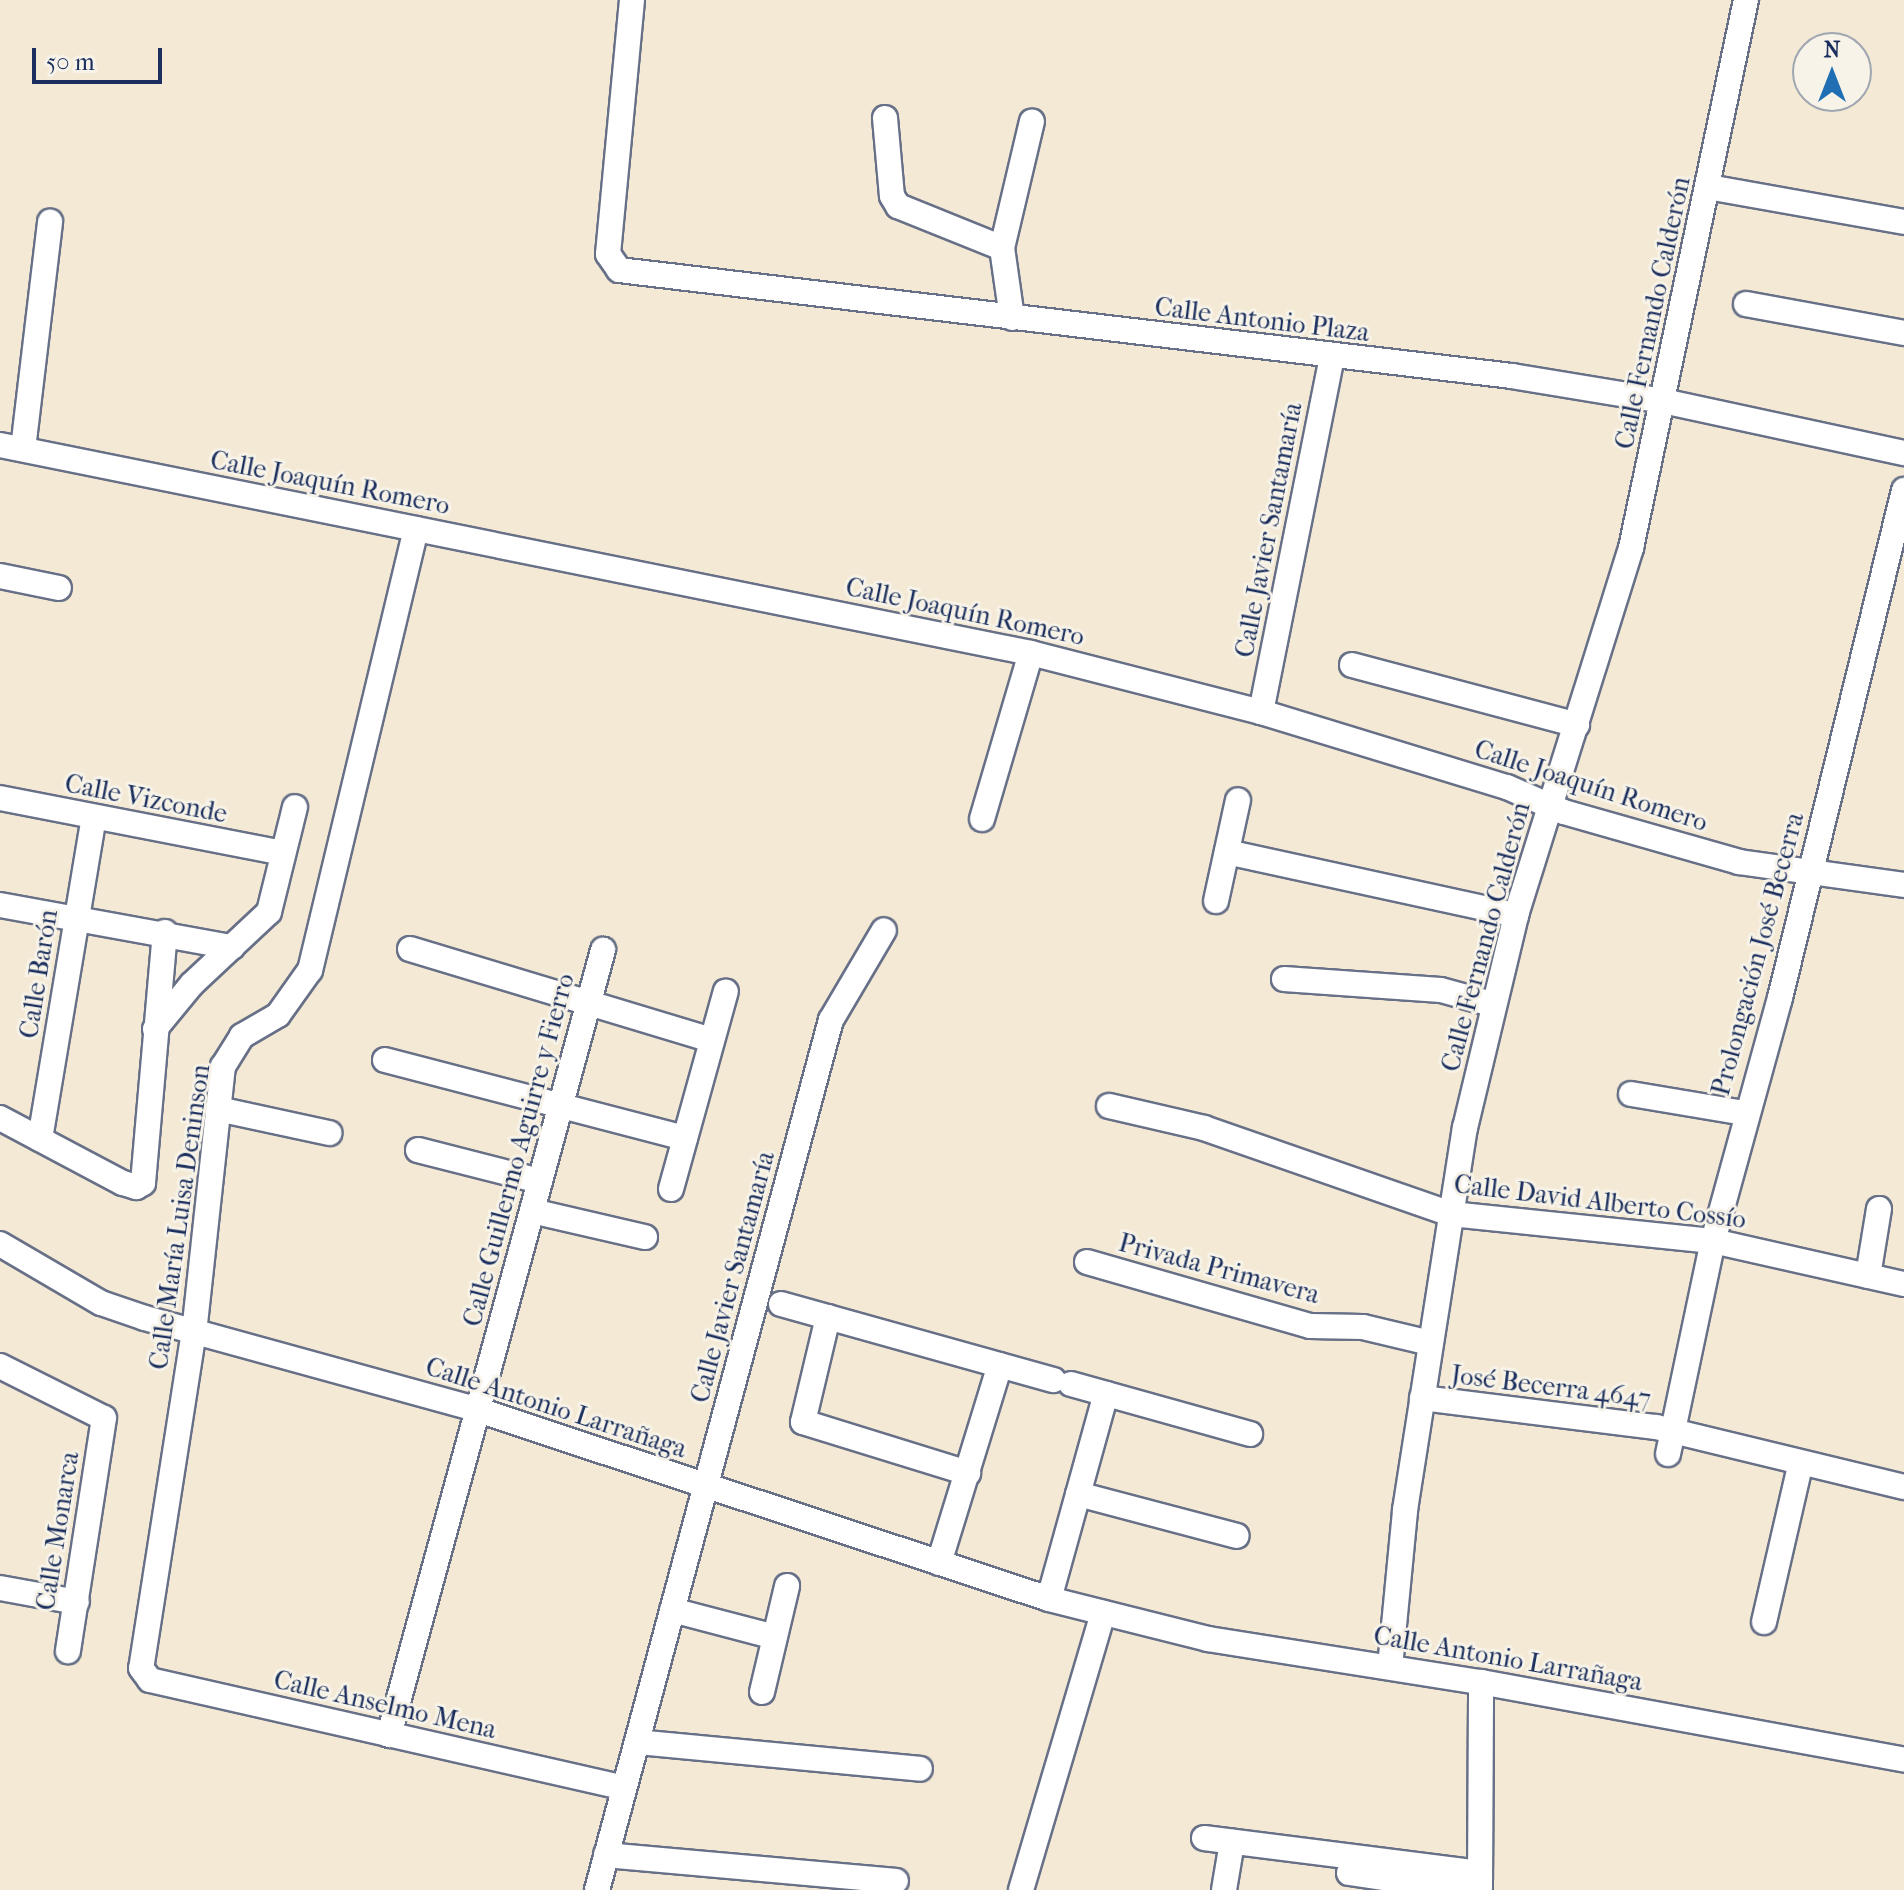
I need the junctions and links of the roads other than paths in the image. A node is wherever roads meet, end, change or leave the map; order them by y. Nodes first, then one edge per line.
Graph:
1 (632, 0) edge
2 (1746, 0) edge
3 (885, 118) dead end
4 (1032, 121) dead end
5 (1708, 187) junction
6 (50, 222) dead end
7 (1904, 222) edge
8 (1002, 248) junction
9 (1746, 304) dead end
10 (1012, 318) junction
11 (1904, 333) edge
12 (1332, 358) junction
13 (1663, 401) junction
14 (11, 447) edge
15 (1904, 453) edge
16 (1904, 490) edge
17 (416, 529) junction
18 (0, 576) edge
19 (59, 588) dead end
20 (1031, 653) junction
21 (1352, 665) dead end
22 (1261, 712) junction
23 (1577, 725) junction
24 (0, 798) edge
25 (1238, 800) dead end
26 (295, 807) dead end
27 (1550, 807) junction
28 (94, 817) junction
29 (982, 819) dead end
30 (1227, 852) junction
31 (282, 853) junction
32 (1810, 874) junction
33 (1904, 885) edge
34 (1216, 901) dead end
35 (0, 905) edge
36 (1516, 915) junction
37 (76, 919) junction
38 (884, 930) dead end
39 (165, 932) junction
40 (232, 947) junction
41 (410, 949) dead end
42 (603, 950) dead end
43 (1284, 979) dead end
44 (726, 991) dead end
45 (589, 999) junction
46 (1492, 1004) junction
47 (155, 1029) junction
48 (712, 1040) junction
49 (385, 1060) dead end
50 (1631, 1094) dead end
51 (561, 1105) junction
52 (1109, 1106) dead end
53 (218, 1109) junction
54 (1744, 1113) junction
55 (0, 1118) edge
56 (329, 1133) dead end
57 (685, 1138) junction
58 (40, 1139) junction
59 (418, 1150) dead end
60 (540, 1181) junction
61 (671, 1189) dead end
62 (1879, 1209) dead end
63 (532, 1211) junction
64 (1451, 1214) junction
65 (645, 1237) dead end
66 (1713, 1241) junction
67 (0, 1244) edge
68 (1087, 1262) dead end
69 (1868, 1276) junction
70 (1904, 1284) edge
71 (781, 1304) dead end
72 (828, 1317) junction
73 (194, 1331) junction
74 (1430, 1343) junction
75 (1000, 1365) junction
76 (0, 1367) edge
77 (1106, 1394) junction
78 (1422, 1398) junction
79 (478, 1410) junction
80 (1250, 1434) dead end
81 (1670, 1444) junction
82 (1800, 1466) junction
83 (968, 1473) junction
84 (705, 1484) junction
85 (1904, 1487) edge
86 (1078, 1494) junction
87 (1237, 1536) dead end
88 (939, 1563) junction
89 (787, 1586) dead end
90 (0, 1588) edge
91 (1049, 1599) junction
92 (77, 1602) junction
93 (672, 1610) junction
94 (1103, 1613) junction
95 (1764, 1622) dead end
96 (775, 1637) junction
97 (68, 1651) dead end
98 (1390, 1667) junction
99 (141, 1668) joint
100 (1481, 1682) junction
101 (762, 1692) dead end
102 (389, 1735) junction
103 (637, 1742) junction
104 (1904, 1760) edge
105 (920, 1769) dead end
106 (624, 1788) junction
107 (1204, 1838) dead end
108 (1232, 1842) junction
109 (606, 1855) junction
110 (1338, 1873) edge
111 (896, 1881) dead end
112 (1474, 1884) edge
113 (597, 1890) edge
114 (1021, 1890) edge
115 (1224, 1890) edge

1 - 10 street, Calle Antonio Plaza
2 - 5 street, Calle Fernando Calderón
3 - 8 street
4 - 8 street
5 - 7 street
5 - 13 street, Calle Fernando Calderón
6 - 14 street
8 - 10 street
9 - 11 street
10 - 12 street, Calle Antonio Plaza
12 - 13 street, Calle Antonio Plaza
12 - 22 street, Calle Javier Santamaría
13 - 15 street, Calle Antonio Plaza
13 - 23 street, Calle Fernando Calderón
14 - 17 street, Calle Joaquín Romero
16 - 32 street, Prolongación José Becerra
17 - 20 street, Calle Joaquín Romero
17 - 53 street, Calle María Luisa Deninson
18 - 19 street
20 - 22 street, Calle Joaquín Romero
20 - 29 street
21 - 23 street
22 - 27 street, Calle Joaquín Romero
23 - 27 street, Calle Fernando Calderón
24 - 28 street, Calle Vizconde
25 - 30 street
26 - 31 street
27 - 32 street, Calle Joaquín Romero
27 - 36 street, Calle Fernando Calderón
28 - 31 street, Calle Vizconde
28 - 37 street, Calle Barón
30 - 34 street
30 - 36 street
31 - 40 street
32 - 33 street, Calle Joaquín Romero
32 - 54 street, Prolongación José Becerra
35 - 37 street
36 - 46 street, Calle Fernando Calderón
37 - 39 street
37 - 58 street, Calle Barón
38 - 84 street, Calle Javier Santamaría
39 - 40 street
39 - 47 street
40 - 47 street
41 - 45 street
42 - 45 street, Calle Guillermo Aguirre y Fierro
43 - 46 street
44 - 48 street
45 - 48 street
45 - 51 street, Calle Guillermo Aguirre y Fierro
46 - 64 street, Calle Fernando Calderón
47 - 58 street
48 - 57 street
49 - 51 street
50 - 54 street
51 - 57 street
51 - 60 street, Calle Guillermo Aguirre y Fierro
52 - 64 street, Calle David Alberto Cossío
53 - 56 street
53 - 73 street, Calle María Luisa Deninson
54 - 66 street, Prolongación José Becerra
55 - 58 street
57 - 61 street
59 - 60 street
60 - 63 street, Calle Guillermo Aguirre y Fierro
62 - 69 street
63 - 65 street
63 - 79 street, Calle Guillermo Aguirre y Fierro
64 - 66 street, Calle David Alberto Cossío
64 - 74 street, Calle Fernando Calderón
66 - 69 street, Calle David Alberto Cossío
66 - 81 street, Prolongación José Becerra
67 - 73 street, Calle Antonio Larrañaga
68 - 74 street, Privada Primavera
69 - 70 street, Calle David Alberto Cossío
71 - 72 street
72 - 75 street
72 - 83 street
73 - 79 street, Calle Antonio Larrañaga
73 - 99 street, Calle María Luisa Deninson
74 - 78 street, Calle Fernando Calderón
75 - 77 street
75 - 83 street
76 - 92 street, Calle Monarca
77 - 80 street
77 - 86 street
78 - 81 street, José Becerra 4647
78 - 98 street, Calle Fernando Calderón
79 - 84 street, Calle Antonio Larrañaga
79 - 102 street, Calle Guillermo Aguirre y Fierro
81 - 82 street, José Becerra 4647
82 - 85 street, José Becerra 4647
82 - 95 street
83 - 88 street
84 - 88 street, Calle Antonio Larrañaga
84 - 93 street, Calle Javier Santamaría
86 - 87 street
86 - 91 street
88 - 91 street, Calle Antonio Larrañaga
89 - 96 street
90 - 92 street
91 - 94 street, Calle Antonio Larrañaga
92 - 97 street, Calle Monarca
93 - 96 street
93 - 103 street, Calle Javier Santamaría
94 - 98 street, Calle Antonio Larrañaga
94 - 114 street
96 - 101 street
98 - 100 street, Calle Antonio Larrañaga
99 - 102 street, Calle Anselmo Mena
100 - 104 street, Calle Antonio Larrañaga
100 - 112 street
102 - 106 street, Calle Anselmo Mena
103 - 105 street
103 - 106 street, Calle Javier Santamaría
106 - 109 street, Calle Javier Santamaría
107 - 108 street
108 - 110 street
108 - 115 street
109 - 111 street
109 - 113 street, Calle Javier Santamaría
110 - 112 street

